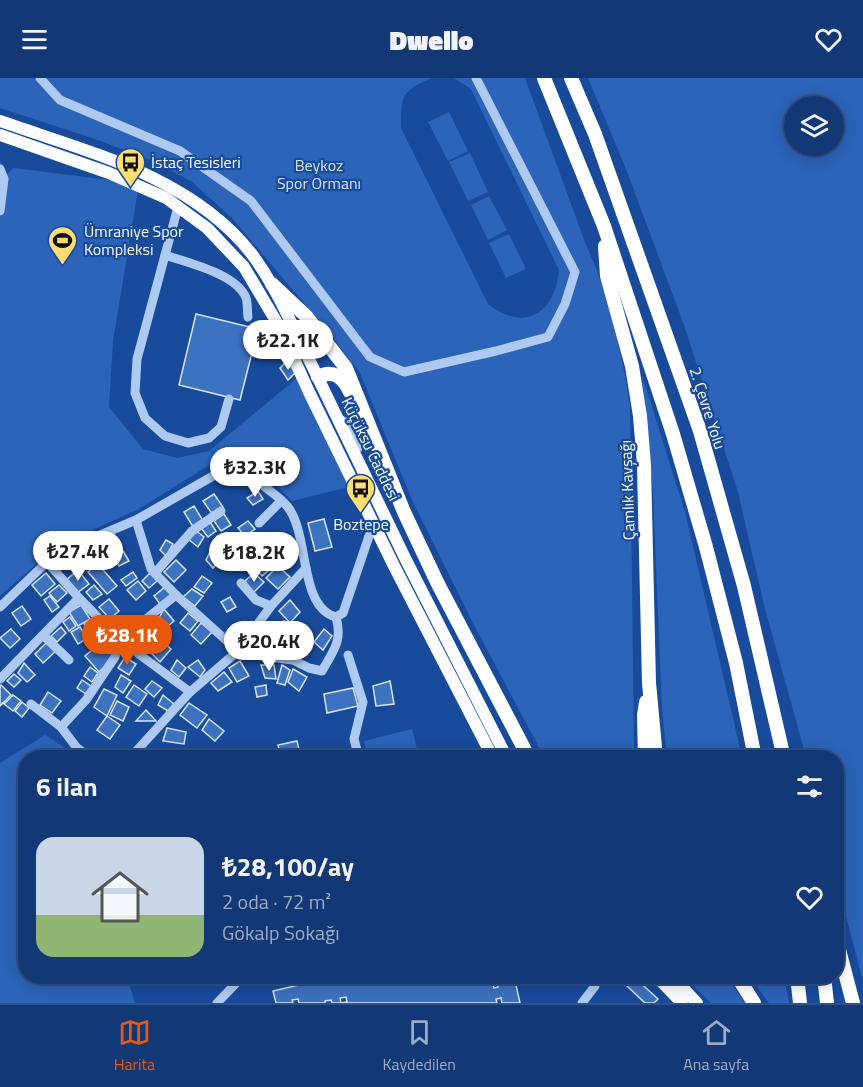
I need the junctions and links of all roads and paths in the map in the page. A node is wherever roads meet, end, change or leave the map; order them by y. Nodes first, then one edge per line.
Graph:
1 (40, 78) edge
2 (476, 78) edge
3 (544, 78) edge
4 (571, 78) edge
5 (0, 121) edge
6 (0, 135) edge
7 (0, 169) edge
8 (183, 195) junction
9 (178, 207) junction
10 (0, 211) edge
11 (604, 226) junction
12 (165, 255) junction
13 (272, 284) junction
14 (248, 317) dead end
15 (318, 377) junction
16 (309, 392) junction
17 (229, 399) dead end
18 (385, 464) junction
19 (280, 501) junction
20 (221, 511) dead end
21 (136, 520) junction
22 (388, 522) junction
23 (259, 523) dead end
24 (376, 528) junction
25 (47, 562) junction
26 (306, 568) junction
27 (155, 573) junction
28 (241, 583) dead end
29 (176, 595) junction
30 (79, 598) junction
31 (271, 606) junction
32 (0, 607) edge
33 (336, 618) junction
34 (44, 635) junction
35 (120, 640) junction
36 (238, 651) junction
37 (348, 655) dead end
38 (69, 660) dead end
39 (0, 679) edge
40 (649, 682) junction
41 (190, 692) junction
42 (31, 704) dead end
43 (61, 727) junction
44 (80, 750) edge
45 (137, 750) edge
46 (357, 750) edge
47 (490, 750) edge
48 (503, 750) edge
49 (525, 750) edge
50 (645, 750) edge
51 (655, 750) edge
52 (753, 750) edge
53 (782, 750) edge
54 (844, 969) edge
55 (235, 984) edge
56 (594, 984) edge
57 (664, 984) edge
58 (679, 984) edge
59 (742, 984) edge
60 (798, 984) edge
61 (825, 984) edge
62 (217, 1003) edge
63 (582, 1003) edge
64 (682, 1003) edge
65 (697, 1003) edge
66 (754, 1003) edge
67 (800, 1003) edge
68 (827, 1003) edge
69 (853, 1003) edge

1 - 2 street
3 - 11 highway
4 - 53 highway, 2. Çevre Yolu
5 - 8 main road, Küçüksu Caddesi
6 - 9 main road, Küçüksu Caddesi
7 - 10 street
8 - 9 main road
8 - 13 main road, Küçüksu Caddesi
9 - 12 street
9 - 16 main road, Küçüksu Caddesi
11 - 40 highway, Çamlık Kavşağı
11 - 52 highway
12 - 14 street
12 - 17 street
13 - 15 main road, Küçüksu Caddesi
13 - 18 highway
15 - 16 main road
15 - 18 highway
15 - 22 main road, Küçüksu Caddesi
16 - 24 main road, Küçüksu Caddesi
18 - 49 highway
19 - 21 street
19 - 23 street
19 - 26 street
20 - 27 street
21 - 25 street
21 - 27 street
22 - 24 main road
22 - 48 main road, Küçüksu Caddesi
24 - 33 street
24 - 47 main road, Küçüksu Caddesi
25 - 30 street
25 - 32 street
26 - 31 street
26 - 33 street
27 - 29 street
28 - 31 street
29 - 35 street
29 - 36 street
30 - 34 street
30 - 35 street
31 - 36 street
33 - 36 street
34 - 38 street
34 - 39 street
35 - 41 street
35 - 43 street
36 - 41 street
37 - 46 street
40 - 50 highway
40 - 51 highway, Çamlık Kavşağı
41 - 45 street
42 - 43 street
43 - 44 street
54 - 69 highway
55 - 62 street
56 - 63 street
57 - 64 main road
58 - 65 main road
59 - 66 highway
60 - 67 highway
61 - 68 highway

